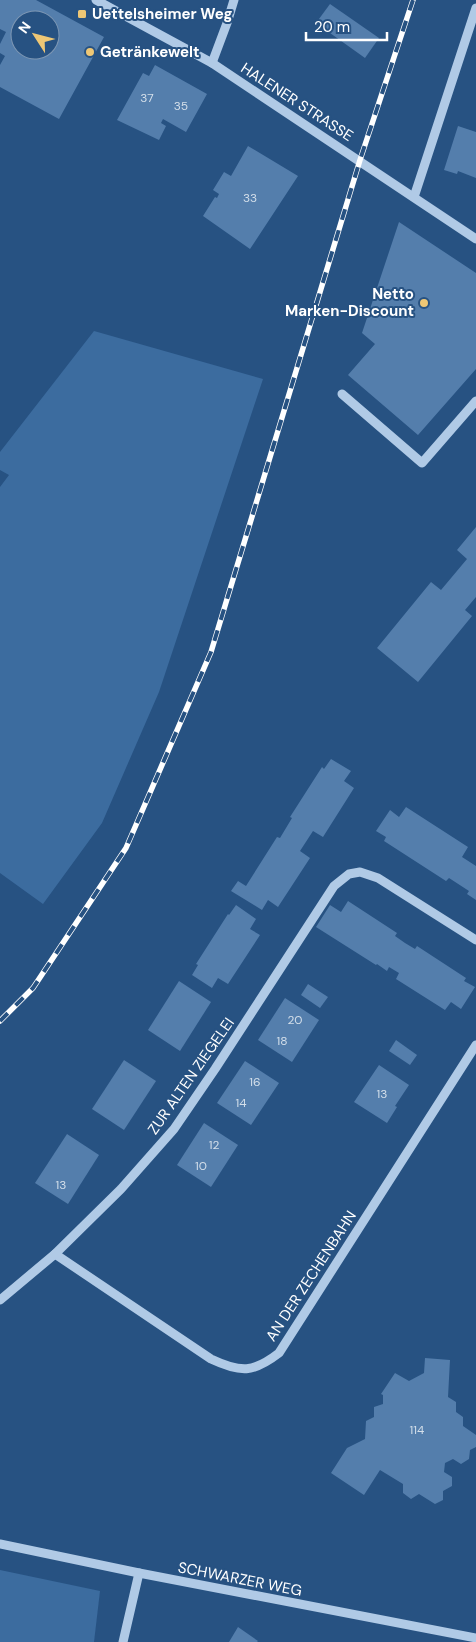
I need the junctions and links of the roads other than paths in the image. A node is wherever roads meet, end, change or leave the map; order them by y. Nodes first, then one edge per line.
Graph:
1 (96, 0) edge
2 (234, 0) edge
3 (476, 8) edge
4 (212, 63) junction
5 (414, 196) junction
6 (476, 239) edge
7 (342, 394) dead end
8 (476, 401) edge
9 (476, 940) edge
10 (476, 1045) edge
11 (55, 1254) junction
12 (0, 1300) edge
13 (0, 1544) edge
14 (139, 1573) junction
15 (476, 1638) edge
16 (123, 1642) edge

1 - 4 street, HALENER STRASSE
2 - 4 street
3 - 5 street
4 - 5 street, HALENER STRASSE
5 - 6 street, HALENER STRASSE
7 - 8 street
9 - 11 street, ZUR ALTEN ZIEGELEI
10 - 11 street, AN DER ZECHENBAHN
11 - 12 street, ZUR ALTEN ZIEGELEI
13 - 14 street, SCHWARZER WEG
14 - 15 street, SCHWARZER WEG
14 - 16 street

